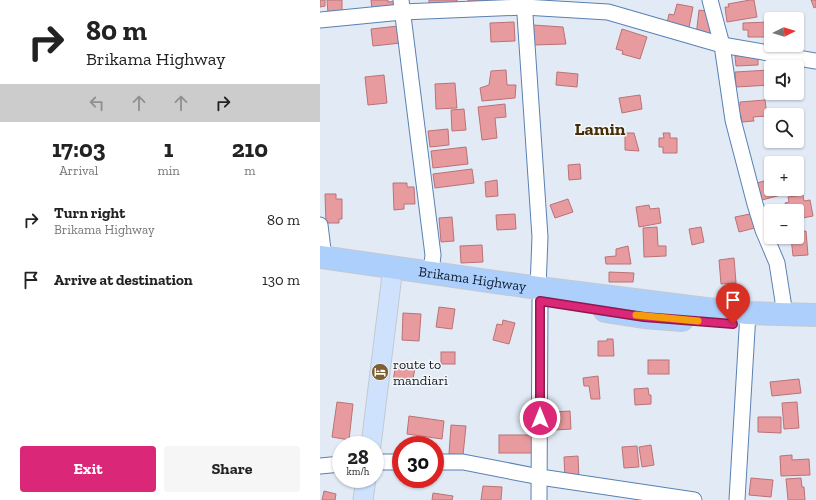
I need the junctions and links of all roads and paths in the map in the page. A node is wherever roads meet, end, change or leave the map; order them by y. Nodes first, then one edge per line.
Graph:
1 (710, 0) edge
2 (524, 4) edge
3 (402, 6) edge
4 (320, 20) edge
5 (722, 45) junction
6 (816, 61) edge
7 (320, 225) edge
8 (321, 262) edge
9 (431, 272) junction
10 (391, 274) junction
11 (539, 294) junction
12 (785, 314) junction
13 (816, 315) edge
14 (748, 319) junction
15 (816, 329) edge
16 (372, 436) edge
17 (444, 462) edge
18 (332, 465) edge
19 (320, 466) edge
20 (540, 477) junction
21 (365, 488) edge
22 (363, 500) edge
23 (539, 500) edge
24 (694, 500) edge
25 (737, 500) edge

1 - 5 street
2 - 3 street
2 - 5 street
2 - 11 street
3 - 4 street
3 - 9 street
5 - 6 street
5 - 12 street
7 - 8 street
8 - 10 highway, Brikama Highway
9 - 10 highway, Brikama Highway
9 - 11 highway, Brikama Highway
10 - 11 highway, Brikama Highway
10 - 16 main road
11 - 14 highway, Brikama Highway
11 - 20 street
12 - 13 highway, Brikama Highway
12 - 14 highway, Brikama Highway
14 - 15 highway, Brikama Highway
14 - 25 street
17 - 20 street
18 - 19 street
20 - 23 street
20 - 24 street
21 - 22 main road

